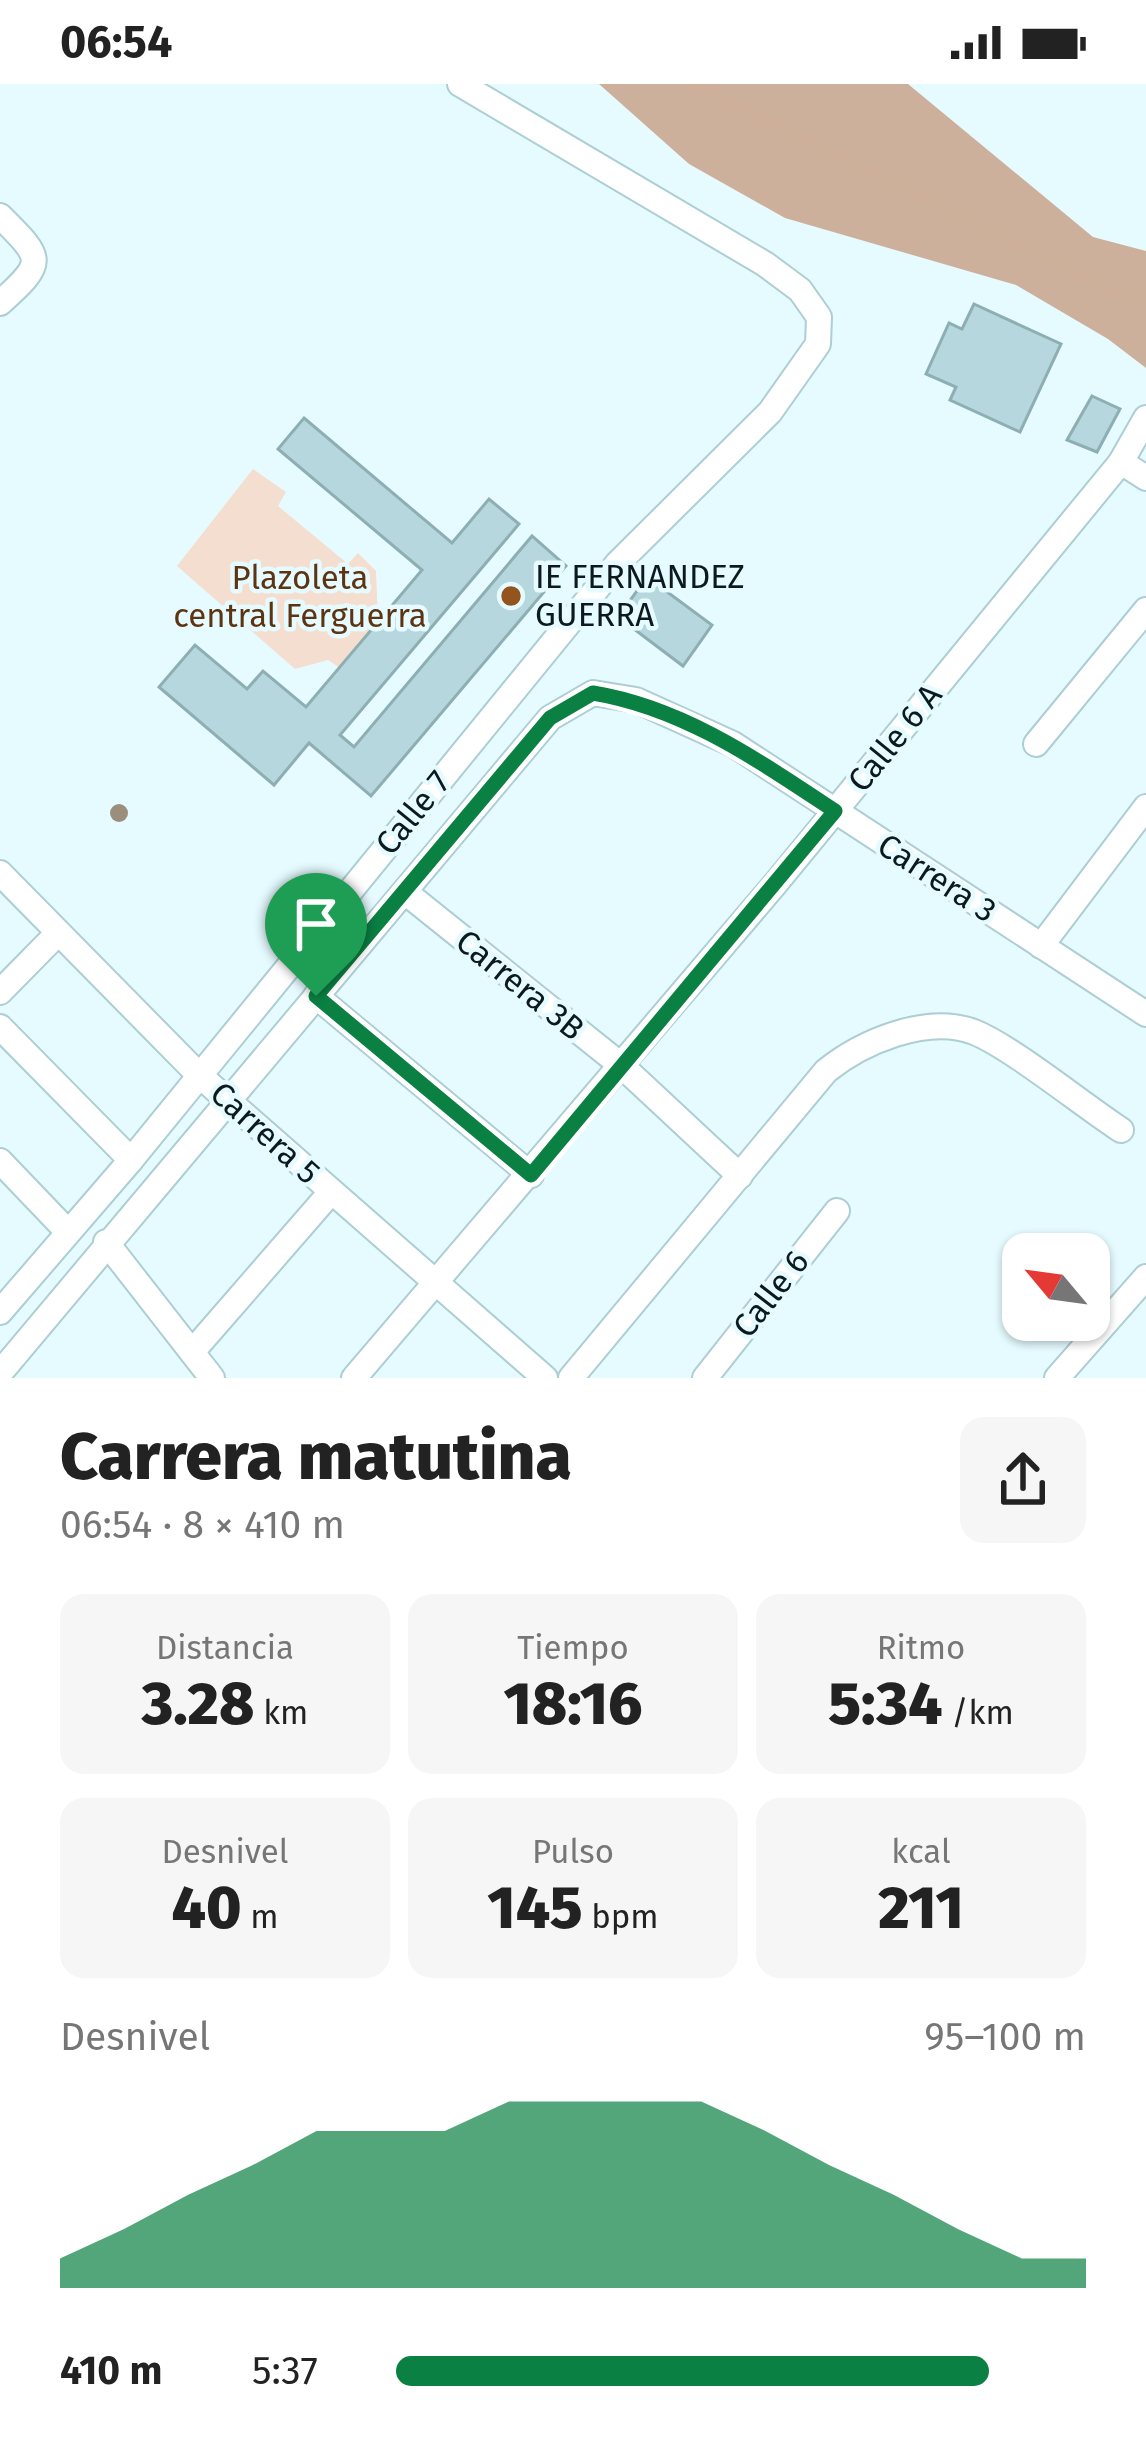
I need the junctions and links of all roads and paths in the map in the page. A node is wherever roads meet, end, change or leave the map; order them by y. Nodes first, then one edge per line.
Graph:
1 (460, 84) edge
2 (0, 216) edge
3 (0, 302) edge
4 (1146, 418) edge
5 (1121, 462) junction
6 (1146, 478) edge
7 (1146, 610) edge
8 (1036, 744) dead end
9 (1146, 807) edge
10 (835, 811) junction
11 (0, 873) edge
12 (405, 892) junction
13 (58, 932) junction
14 (1041, 946) junction
15 (0, 992) edge
16 (316, 996) junction
17 (1146, 1014) edge
18 (0, 1027) edge
19 (622, 1066) junction
20 (199, 1075) junction
21 (229, 1101) junction
22 (1120, 1130) dead end
23 (131, 1160) junction
24 (0, 1161) edge
25 (531, 1175) junction
26 (740, 1176) junction
27 (331, 1192) junction
28 (837, 1210) dead end
29 (68, 1232) junction
30 (106, 1242) junction
31 (1146, 1277) edge
32 (438, 1286) junction
33 (0, 1312) edge
34 (192, 1352) junction
35 (6, 1372) edge
36 (212, 1378) edge
37 (354, 1378) edge
38 (545, 1378) edge
39 (571, 1378) edge
40 (705, 1378) edge
41 (1058, 1378) edge

1 - 20 street, Calle 7
2 - 3 street
4 - 5 street, Calle 6 A
5 - 6 street
5 - 10 street, Calle 6 A
7 - 8 street
9 - 14 street
10 - 12 street, Carrera 3
10 - 14 street, Carrera 3
10 - 19 street, Calle 6 A
11 - 13 street, Carrera 5
12 - 16 street
12 - 19 street, Carrera 3B
13 - 15 street
13 - 20 street, Carrera 5
14 - 17 street, Carrera 3
16 - 21 street
16 - 25 street
18 - 23 street
19 - 25 street, Calle 6 A
19 - 26 street, Carrera 3B
20 - 21 street, Carrera 5
20 - 23 street, Calle 7
21 - 27 street, Carrera 5
21 - 30 street
22 - 26 street
23 - 29 street, Calle 7
24 - 29 street
25 - 32 street, Calle 6 A
26 - 39 street
27 - 32 street, Carrera 5
27 - 34 street
28 - 40 street, Calle 6
29 - 33 street, Calle 7
30 - 34 street
30 - 35 street
31 - 41 street
32 - 37 street, Calle 6 A
32 - 38 street, Carrera 5
34 - 36 street

